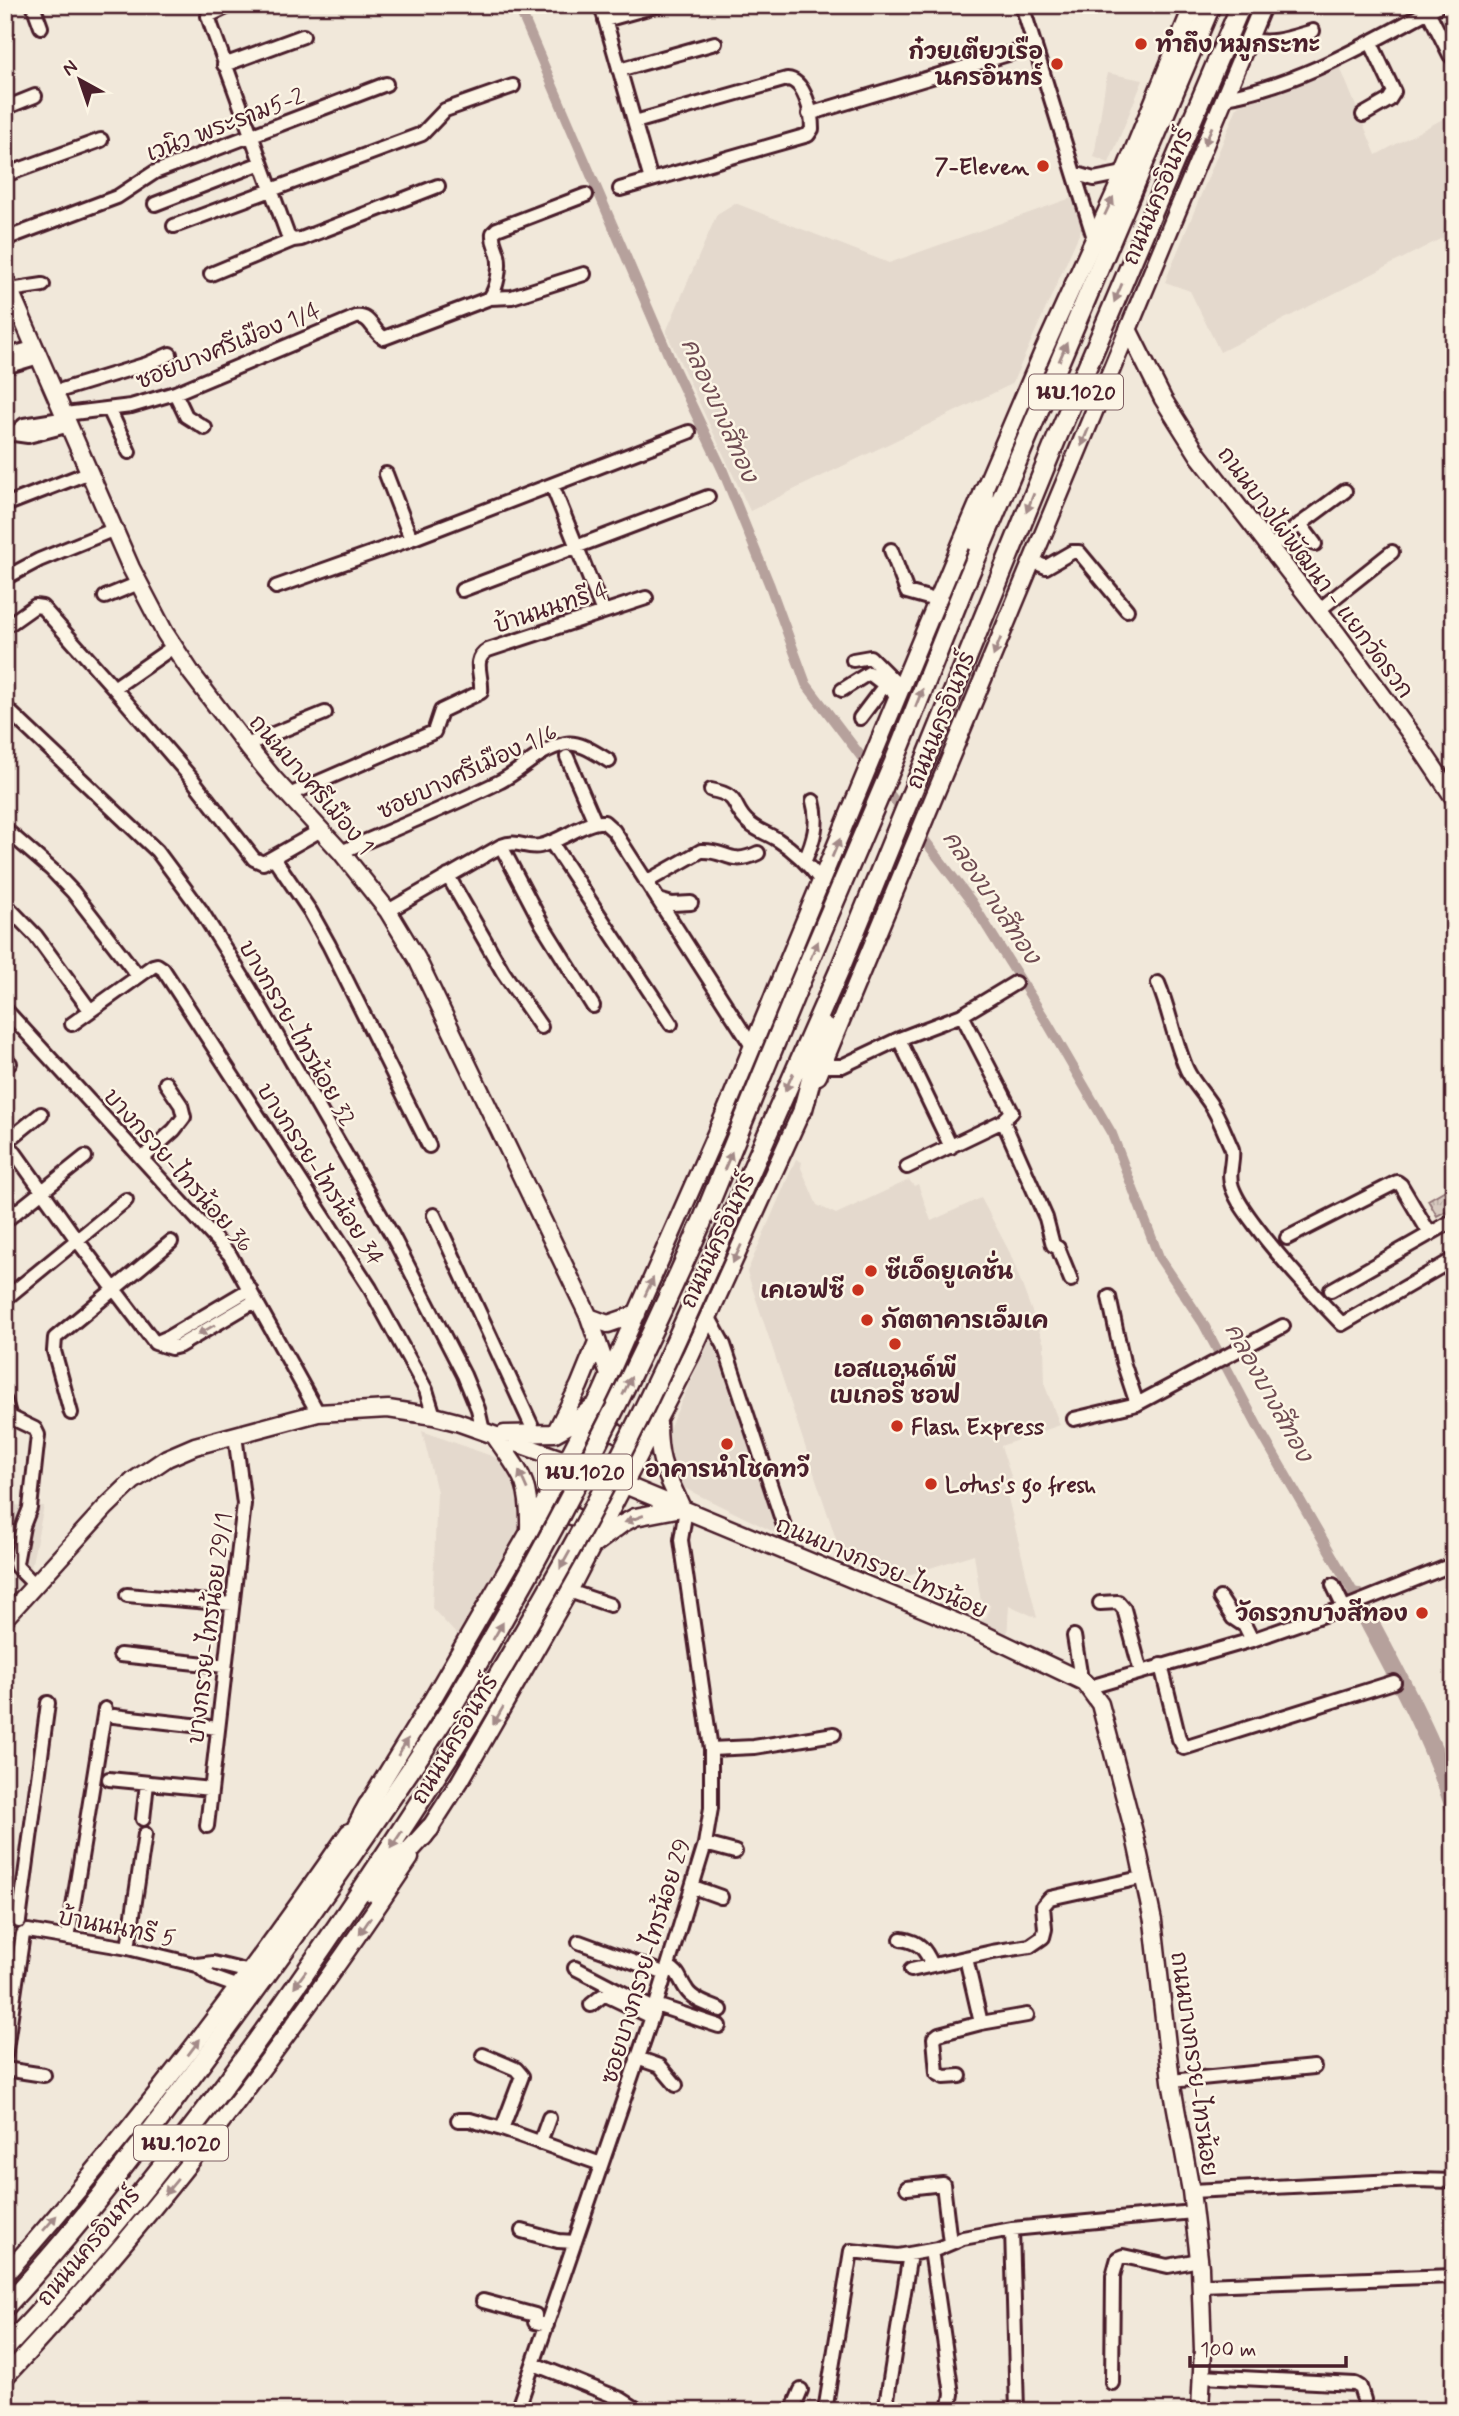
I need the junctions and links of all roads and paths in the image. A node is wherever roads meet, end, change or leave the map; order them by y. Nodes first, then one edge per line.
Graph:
1 (33, 5) edge
2 (231, 5) edge
3 (601, 5) edge
4 (659, 5) edge
5 (1022, 5) edge
6 (1193, 5) edge
7 (1211, 5) edge
8 (1241, 5) edge
9 (1263, 5) edge
10 (1434, 8) edge
11 (606, 20) junction
12 (41, 27) dead end
13 (1313, 31) dead end
14 (303, 36) dead end
15 (1249, 39) junction
16 (715, 43) dead end
17 (1371, 43) junction
18 (1035, 46) junction
19 (1454, 59) edge
20 (224, 65) junction
21 (620, 69) junction
22 (386, 84) dead end
23 (513, 86) dead end
24 (35, 96) dead end
25 (1225, 97) junction
26 (5, 108) edge
27 (810, 114) junction
28 (1363, 115) dead end
29 (635, 122) junction
30 (251, 137) junction
31 (102, 140) dead end
32 (261, 163) junction
33 (1074, 173) junction
34 (1124, 173) junction
35 (5, 175) edge
36 (651, 180) junction
37 (438, 186) dead end
38 (620, 189) dead end
39 (271, 191) junction
40 (586, 195) dead end
41 (155, 204) dead end
42 (174, 226) dead end
43 (1094, 238) junction
44 (5, 239) edge
45 (293, 240) junction
46 (211, 274) dead end
47 (584, 274) dead end
48 (8, 284) edge
49 (43, 285) dead end
50 (490, 298) junction
51 (1129, 329) junction
52 (37, 352) junction
53 (170, 354) dead end
54 (5, 356) edge
55 (1114, 365) junction
56 (5, 368) edge
57 (1149, 369) junction
58 (55, 393) junction
59 (175, 393) junction
60 (109, 409) junction
61 (67, 419) junction
62 (205, 428) dead end
63 (689, 432) dead end
64 (9, 435) edge
65 (129, 452) dead end
66 (90, 472) junction
67 (386, 474) dead end
68 (552, 485) junction
69 (984, 491) junction
70 (1345, 491) dead end
71 (708, 498) dead end
72 (5, 505) edge
73 (1300, 524) junction
74 (115, 528) junction
75 (411, 539) junction
76 (1315, 544) dead end
77 (1271, 546) junction
78 (578, 548) junction
79 (891, 550) dead end
80 (1392, 552) dead end
81 (1032, 561) junction
82 (5, 578) edge
83 (139, 583) junction
84 (276, 587) dead end
85 (963, 589) junction
86 (462, 590) dead end
87 (105, 597) dead end
88 (646, 598) dead end
89 (939, 601) junction
90 (1127, 610) dead end
91 (1319, 610) junction
92 (603, 612) junction
93 (11, 623) dead end
94 (173, 647) junction
95 (853, 660) dead end
96 (885, 685) junction
97 (114, 688) junction
98 (842, 690) dead end
99 (900, 693) junction
100 (8, 713) edge
101 (325, 713) dead end
102 (860, 718) dead end
103 (246, 745) junction
104 (567, 757) dead end
105 (610, 761) dead end
106 (711, 790) dead end
107 (289, 795) junction
108 (1454, 798) edge
109 (813, 801) dead end
110 (598, 822) junction
111 (5, 829) edge
112 (321, 830) junction
113 (551, 842) junction
114 (501, 846) junction
115 (341, 852) junction
116 (758, 853) dead end
117 (274, 858) junction
118 (804, 860) junction
119 (448, 876) junction
120 (646, 882) junction
121 (822, 882) junction
122 (658, 900) junction
123 (691, 903) dead end
124 (5, 904) edge
125 (388, 911) junction
126 (842, 964) junction
127 (138, 976) junction
128 (1016, 983) dead end
129 (1158, 983) dead end
130 (593, 1006) dead end
131 (5, 1009) edge
132 (90, 1010) junction
133 (962, 1015) junction
134 (72, 1024) dead end
135 (671, 1024) dead end
136 (541, 1027) dead end
137 (899, 1039) junction
138 (752, 1046) junction
139 (822, 1066) junction
140 (166, 1083) dead end
141 (803, 1109) junction
142 (41, 1114) dead end
143 (1003, 1121) junction
144 (6, 1141) edge
145 (429, 1146) dead end
146 (951, 1147) junction
147 (85, 1157) dead end
148 (142, 1158) junction
149 (906, 1167) dead end
150 (43, 1190) junction
151 (126, 1200) dead end
152 (434, 1214) dead end
153 (1454, 1220) edge
154 (5, 1221) edge
155 (1430, 1234) junction
156 (1287, 1238) dead end
157 (77, 1240) junction
158 (171, 1242) dead end
159 (1454, 1259) edge
160 (1071, 1280) dead end
161 (114, 1289) junction
162 (1331, 1290) dead end
163 (252, 1295) junction
164 (1109, 1297) dead end
165 (5, 1299) edge
166 (637, 1314) junction
167 (589, 1317) junction
168 (708, 1317) junction
169 (1283, 1326) dead end
170 (597, 1342) junction
171 (609, 1375) junction
172 (599, 1398) junction
173 (5, 1401) edge
174 (1137, 1404) junction
175 (71, 1413) dead end
176 (318, 1413) junction
177 (434, 1416) junction
178 (658, 1417) junction
179 (1074, 1419) dead end
180 (489, 1433) junction
181 (555, 1433) junction
182 (234, 1435) junction
183 (536, 1435) junction
184 (567, 1461) junction
185 (624, 1484) junction
186 (684, 1508) junction
187 (529, 1531) junction
188 (786, 1532) dead end
189 (591, 1547) junction
190 (1454, 1564) edge
191 (34, 1584) junction
192 (1333, 1585) dead end
193 (569, 1591) junction
194 (127, 1595) dead end
195 (1220, 1598) dead end
196 (1100, 1603) dead end
197 (232, 1604) junction
198 (610, 1605) dead end
199 (1346, 1607) junction
200 (5, 1618) edge
201 (1074, 1636) dead end
202 (1252, 1640) junction
203 (120, 1655) dead end
204 (1161, 1665) junction
205 (225, 1666) junction
206 (1141, 1672) junction
207 (1394, 1682) dead end
208 (1085, 1683) junction
209 (48, 1703) dead end
210 (218, 1728) junction
211 (834, 1734) dead end
212 (711, 1749) junction
213 (109, 1779) dead end
214 (147, 1783) junction
215 (211, 1790) junction
216 (368, 1805) junction
217 (143, 1819) dead end
218 (207, 1826) dead end
219 (430, 1828) junction
220 (145, 1834) dead end
221 (705, 1844) junction
222 (735, 1852) dead end
223 (1145, 1877) junction
224 (693, 1886) junction
225 (721, 1897) dead end
226 (318, 1905) junction
227 (340, 1924) junction
228 (23, 1929) junction
229 (68, 1938) junction
230 (901, 1939) dead end
231 (579, 1942) dead end
232 (128, 1948) junction
233 (966, 1958) junction
234 (197, 1965) junction
235 (932, 1965) junction
236 (576, 1968) dead end
237 (667, 1970) junction
238 (911, 1970) dead end
239 (250, 1972) junction
240 (239, 1987) junction
241 (591, 2005) dead end
242 (654, 2010) junction
243 (720, 2010) dead end
244 (1027, 2015) dead end
245 (981, 2023) junction
246 (719, 2026) dead end
247 (483, 2055) dead end
248 (5, 2056) edge
249 (638, 2058) junction
250 (1314, 2067) dead end
251 (5, 2069) edge
252 (44, 2076) dead end
253 (960, 2076) dead end
254 (1171, 2081) junction
255 (676, 2085) dead end
256 (550, 2118) dead end
257 (458, 2120) dead end
258 (502, 2129) junction
259 (540, 2143) junction
260 (601, 2164) junction
261 (1454, 2182) edge
262 (907, 2188) dead end
263 (1191, 2191) junction
264 (1193, 2212) junction
265 (1012, 2229) junction
266 (522, 2231) dead end
267 (575, 2242) junction
268 (950, 2244) junction
269 (931, 2250) junction
270 (909, 2253) junction
271 (1199, 2260) junction
272 (5, 2275) edge
273 (1454, 2276) edge
274 (1202, 2285) junction
275 (484, 2301) dead end
276 (5, 2307) edge
277 (547, 2325) junction
278 (5, 2349) edge
279 (534, 2364) junction
280 (1202, 2376) junction
281 (5, 2377) edge
282 (1112, 2383) dead end
283 (801, 2390) dead end
284 (1364, 2400) dead end
285 (517, 2411) edge
286 (640, 2411) edge
287 (792, 2411) edge
288 (825, 2411) edge
289 (885, 2411) edge
290 (949, 2411) edge
291 (1017, 2411) edge
292 (1200, 2411) edge

1 - 12 street
2 - 20 street
3 - 11 street
4 - 11 street
5 - 18 street
6 - 34 main road, ถนนนครอินทร์ / นบ.1020
85 -> 7 main road, ถนนนครอินทร์ / นบ.1020
8 -> 126 main road, ถนนนครอินทร์ / นบ.1020
9 - 15 main road, ถนนนครอินทร์ / นบ.1020
10 - 17 street
10 - 19 street
11 - 21 street
13 - 15 street
14 - 20 street
15 - 25 main road, ถนนนครอินทร์ / นบ.1020
16 - 21 street
17 - 25 street
17 - 28 street
18 - 27 street
18 - 33 street
20 - 30 street
21 - 29 street
22 - 30 street, เวนิว พระราม5-2
23 - 39 street
24 - 26 street
25 -> 51 main road, ถนนนครอินทร์ / นบ.1020
27 - 29 street
27 - 36 street
29 - 36 street
30 - 32 street
30 - 44 street, เวนิว พระราม5-2
31 - 35 street
32 - 39 street
32 - 41 street
33 - 34 street
33 - 43 street
43 -> 34 main road, ถนนนครอินทร์ / นบ.1020
36 - 38 street
37 - 45 street
39 - 42 street
39 - 45 street
40 - 50 street
43 - 69 main road, ถนนนครอินทร์ / นบ.1020
45 - 46 street
47 - 50 street
48 - 49 street
48 - 52 main road, ถนนบางศรีเมือง 1
50 - 59 street, ซอยบางศรีเมือง 1/4
51 - 55 main road, ถนนนครอินทร์ / นบ.1020
51 - 57 main road, ถนนบางไผ่พัฒนา - แยกวัดรวก
52 - 54 street
52 - 56 street
52 - 58 main road, ถนนบางศรีเมือง 1
53 - 58 street
55 - 57 main road
55 -> 81 main road, ถนนนครอินทร์ / นบ.1020
57 - 77 main road, ถนนบางไผ่พัฒนา - แยกวัดรวก
58 - 61 main road, ถนนบางศรีเมือง 1
59 - 60 street, ซอยบางศรีเมือง 1/4
59 - 62 street
60 - 61 street, ซอยบางศรีเมือง 1/4
60 - 65 street
61 - 64 street, ซอยบางศรีเมือง 1/4
61 - 66 main road, ถนนบางศรีเมือง 1
63 - 68 street
66 - 72 street
66 - 74 main road, ถนนบางศรีเมือง 1
67 - 75 street
68 - 75 street
68 - 78 street
69 - 85 main road
69 - 89 main road, ถนนนครอินทร์ / นบ.1020
70 - 73 street
71 - 78 street
73 - 76 street
73 - 77 street
74 - 82 street
74 - 83 main road, ถนนบางศรีเมือง 1
75 - 84 street
77 - 91 main road, ถนนบางไผ่พัฒนา - แยกวัดรวก
78 - 86 street
78 - 92 street
79 - 89 street
80 - 91 street
81 - 90 street
81 -> 139 main road, ถนนนครอินทร์ / นบ.1020
83 - 87 street
83 - 94 main road, ถนนบางศรีเมือง 1
226 -> 85 main road, ถนนนครอินทร์ / นบ.1020, bridge
88 - 92 street, บ้านนนทรี 4
89 - 99 main road, ถนนนครอินทร์ / นบ.1020
91 - 108 main road, ถนนบางไผ่พัฒนา - แยกวัดรวก
92 - 107 street, บ้านนนทรี 4
93 - 97 street
94 - 97 street
94 - 103 main road, ถนนบางศรีเมือง 1
95 - 99 street
96 - 98 street
96 - 99 street
96 - 102 street
97 - 117 street
121 -> 99 main road, ถนนนครอินทร์ / นบ.1020
100 - 180 street, บางกรวย-ไทรน้อย 32
101 - 103 street
103 - 107 main road, ถนนบางศรีเมือง 1
104 - 110 street
105 - 115 street, ซอยบางศรีเมือง 1/6
106 - 118 street
107 - 112 main road, ถนนบางศรีเมือง 1
109 - 118 street
110 - 113 street
110 - 120 street
111 - 127 street
112 - 115 main road, ถนนบางศรีเมือง 1
112 - 117 street
113 - 114 street
113 - 135 street
114 - 119 street
114 - 130 street
115 - 125 main road, ถนนบางศรีเมือง 1
116 - 120 street
117 - 145 street
118 - 121 street
119 - 125 street
119 - 136 street
120 - 122 street
121 - 138 main road, ถนนนครอินทร์ / นบ.1020
122 - 123 street
122 - 138 street
124 - 132 street
125 - 167 main road, ถนนบางศรีเมือง 1
126 - 141 main road
126 -> 227 main road, ถนนนครอินทร์ / นบ.1020, bridge
127 - 132 street
127 - 177 street, บางกรวย-ไทรน้อย 34
128 - 133 street
129 - 159 street
131 - 148 street, บางกรวย-ไทรน้อย 36
132 - 134 street
133 - 137 street
133 - 143 street
137 - 139 street
137 - 146 street
166 -> 138 main road, ถนนนครอินทร์ / นบ.1020
139 - 141 main road, ถนนนครอินทร์ / นบ.1020
140 - 148 street
141 -> 168 main road, ถนนนครอินทร์ / นบ.1020
142 - 144 street
143 - 146 street
143 - 160 street
144 - 150 street
146 - 149 street
147 - 150 street
148 - 163 street, บางกรวย-ไทรน้อย 36
150 - 154 street
150 - 157 street
151 - 157 street
152 - 183 street
153 - 155 street
155 - 156 street
155 - 162 street
157 - 161 street
157 - 165 street
158 - 161 street
161 - 163 street
161 - 175 street
163 - 176 street, บางกรวย-ไทรน้อย 36
164 - 174 street
166 - 167 main road
166 - 171 main road, ถนนนครอินทร์ / นบ.1020
167 - 170 main road, ถนนบางศรีเมือง 1
168 - 178 main road, ถนนนครอินทร์ / นบ.1020
168 - 188 street
169 - 174 street
170 - 171 main road, ถนนบางศรีเมือง 1
170 - 181 main road
171 - 172 main road, ถนนนครอินทร์ / นบ.1020
172 - 178 main road
172 - 181 main road
172 - 184 main road, ถนนนครอินทร์ / นบ.1020
173 - 191 street
174 - 179 street
176 - 177 main road, ถนนบางกรวย-ไทรน้อย
176 - 182 main road, ถนนบางกรวย-ไทรน้อย
177 - 180 main road, ถนนบางกรวย-ไทรน้อย
178 - 185 main road, ถนนนครอินทร์ / นบ.1020
178 - 186 main road
180 - 183 main road
180 - 184 main road, ถนนบางกรวย-ไทรน้อย
187 -> 180 main road
181 - 183 main road
182 - 191 main road, ถนนบางกรวย-ไทรน้อย
182 - 197 street, บางกรวย-ไทรน้อย 29/1
184 - 185 main road, ถนนบางกรวย-ไทรน้อย
184 - 187 main road, ถนนนครอินทร์ / นบ.1020
185 - 186 main road, ถนนบางกรวย-ไทรน้อย
185 - 189 main road, ถนนนครอินทร์ / นบ.1020
186 -> 189 main road
186 - 208 main road, ถนนบางกรวย-ไทรน้อย
186 - 212 street, ซอยบางกรวย-ไทรน้อย 29
187 - 189 main road
216 -> 187 main road, ถนนนครอินทร์ / นบ.1020
189 - 193 main road, ถนนนครอินทร์ / นบ.1020
190 - 199 street
191 - 200 main road, ถนนบางกรวย-ไทรน้อย
192 - 199 street
193 - 198 street
193 -> 219 main road, ถนนนครอินทร์ / นบ.1020
194 - 197 street
195 - 202 street
196 - 206 street
197 - 205 street, บางกรวย-ไทรน้อย 29/1
199 - 202 street
201 - 208 street
202 - 204 street
203 - 205 street
204 - 206 street
204 - 207 street
205 - 210 street, บางกรวย-ไทรน้อย 29/1
206 - 208 street
208 - 223 main road, ถนนบางกรวย-ไทรน้อย
209 - 228 street
210 - 215 street, บางกรวย-ไทรน้อย 29/1
210 - 229 street
211 - 212 street
212 - 221 street, ซอยบางกรวย-ไทรน้อย 29
213 - 214 street
214 - 215 street
214 - 217 street
215 - 218 street, บางกรวย-ไทรน้อย 29/1
216 - 226 main road
216 - 239 main road, ถนนนครอินทร์ / นบ.1020
219 - 227 main road
219 -> 281 main road, ถนนนครอินทร์ / นบ.1020
220 - 232 street
221 - 222 street
221 - 224 street, ซอยบางกรวย-ไทรน้อย 29
223 - 233 street
223 - 254 main road, ถนนบางกรวย-ไทรน้อย
224 - 225 street
224 - 237 street, ซอยบางกรวย-ไทรน้อย 29
226 - 276 main road, ถนนนครอินทร์ / นบ.1020
227 -> 278 main road, ถนนนครอินทร์ / นบ.1020
228 - 229 street, บ้านนนทรี 5
228 - 248 street
229 - 232 street, บ้านนนทรี 5
230 - 235 street
231 - 237 street
232 - 234 street, บ้านนนทรี 5
233 - 235 street
233 - 245 street
234 - 239 street, บ้านนนทรี 5
234 - 240 street, บ้านนนทรี 5
235 - 238 street
236 - 242 street
237 - 242 street, ซอยบางกรวย-ไทรน้อย 29
237 - 243 street
239 - 240 main road, ถนนนครอินทร์ / นบ.1020
272 -> 240 main road, ถนนนครอินทร์ / นบ.1020
241 - 242 street
242 - 246 street
242 - 249 street, ซอยบางกรวย-ไทรน้อย 29
244 - 245 street
245 - 253 street
247 - 258 street
249 - 255 street
249 - 260 street, ซอยบางกรวย-ไทรน้อย 29
250 - 254 street
251 - 252 street
254 - 263 main road, ถนนบางกรวย-ไทรน้อย
256 - 259 street
257 - 258 street
258 - 259 street
259 - 260 street
260 - 267 street, ซอยบางกรวย-ไทรน้อย 29
261 - 263 street
262 - 268 street
263 - 264 main road, ถนนบางกรวย-ไทรน้อย
264 - 265 street
264 - 271 main road, ถนนบางกรวย-ไทรน้อย
265 - 268 street
265 - 291 street
266 - 267 street
267 - 277 street, ซอยบางกรวย-ไทรน้อย 29
268 - 269 street
269 - 270 street
269 - 290 street
270 - 288 street
270 - 289 street
271 - 274 main road, ถนนบางกรวย-ไทรน้อย
271 - 282 street
273 - 274 street
274 - 280 main road, ถนนบางกรวย-ไทรน้อย
275 - 277 street
277 - 279 street, ซอยบางกรวย-ไทรน้อย 29
279 - 285 street, ซอยบางกรวย-ไทรน้อย 29
279 - 286 street
280 - 284 street
280 - 292 main road, ถนนบางกรวย-ไทรน้อย
283 - 287 street

